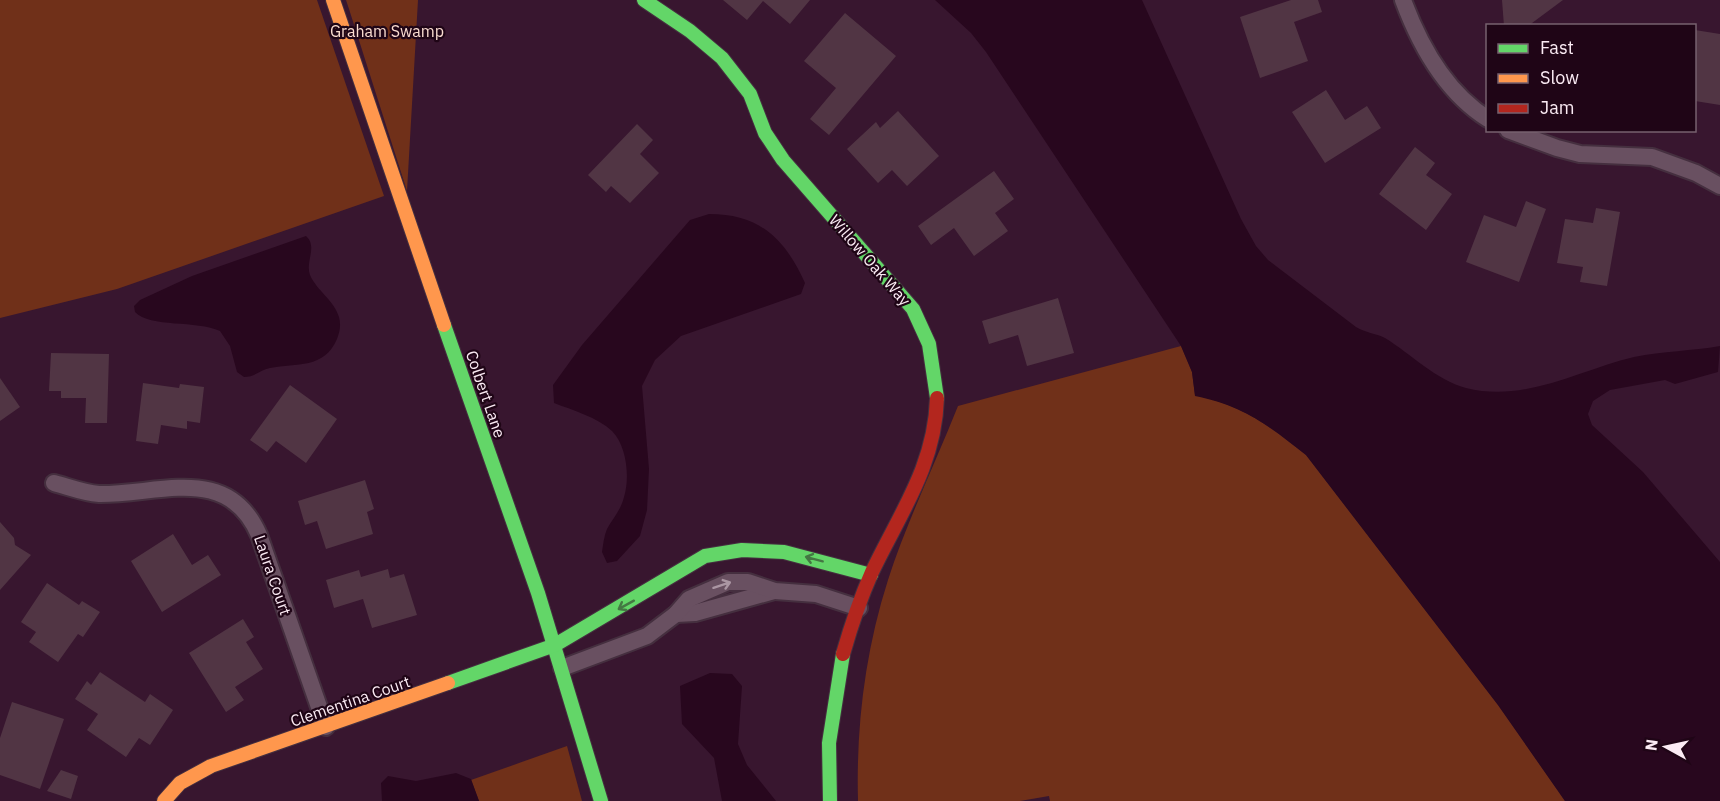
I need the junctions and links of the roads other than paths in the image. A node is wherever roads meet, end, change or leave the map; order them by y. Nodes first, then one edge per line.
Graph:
1 (333, 0) edge
2 (644, 0) edge
3 (1403, 0) edge
4 (1486, 118) edge
5 (1513, 132) edge
6 (1720, 186) edge
7 (54, 483) dead end
8 (871, 575) junction
9 (859, 608) junction
10 (555, 645) junction
11 (562, 668) junction
12 (326, 727) junction
13 (164, 801) edge
14 (601, 801) edge
15 (831, 801) edge

1 - 10 street, Colbert Lane
2 - 8 street, Willow Oak Way
3 - 4 street
5 - 6 street
7 - 12 street, Laura Court
8 - 9 street, Willow Oak Way
8 -> 10 street
11 -> 9 street
9 - 15 street, Willow Oak Way
10 - 11 street, Colbert Lane
10 - 12 street, Clementina Court
11 - 14 street, Colbert Lane
12 - 13 street, Clementina Court

